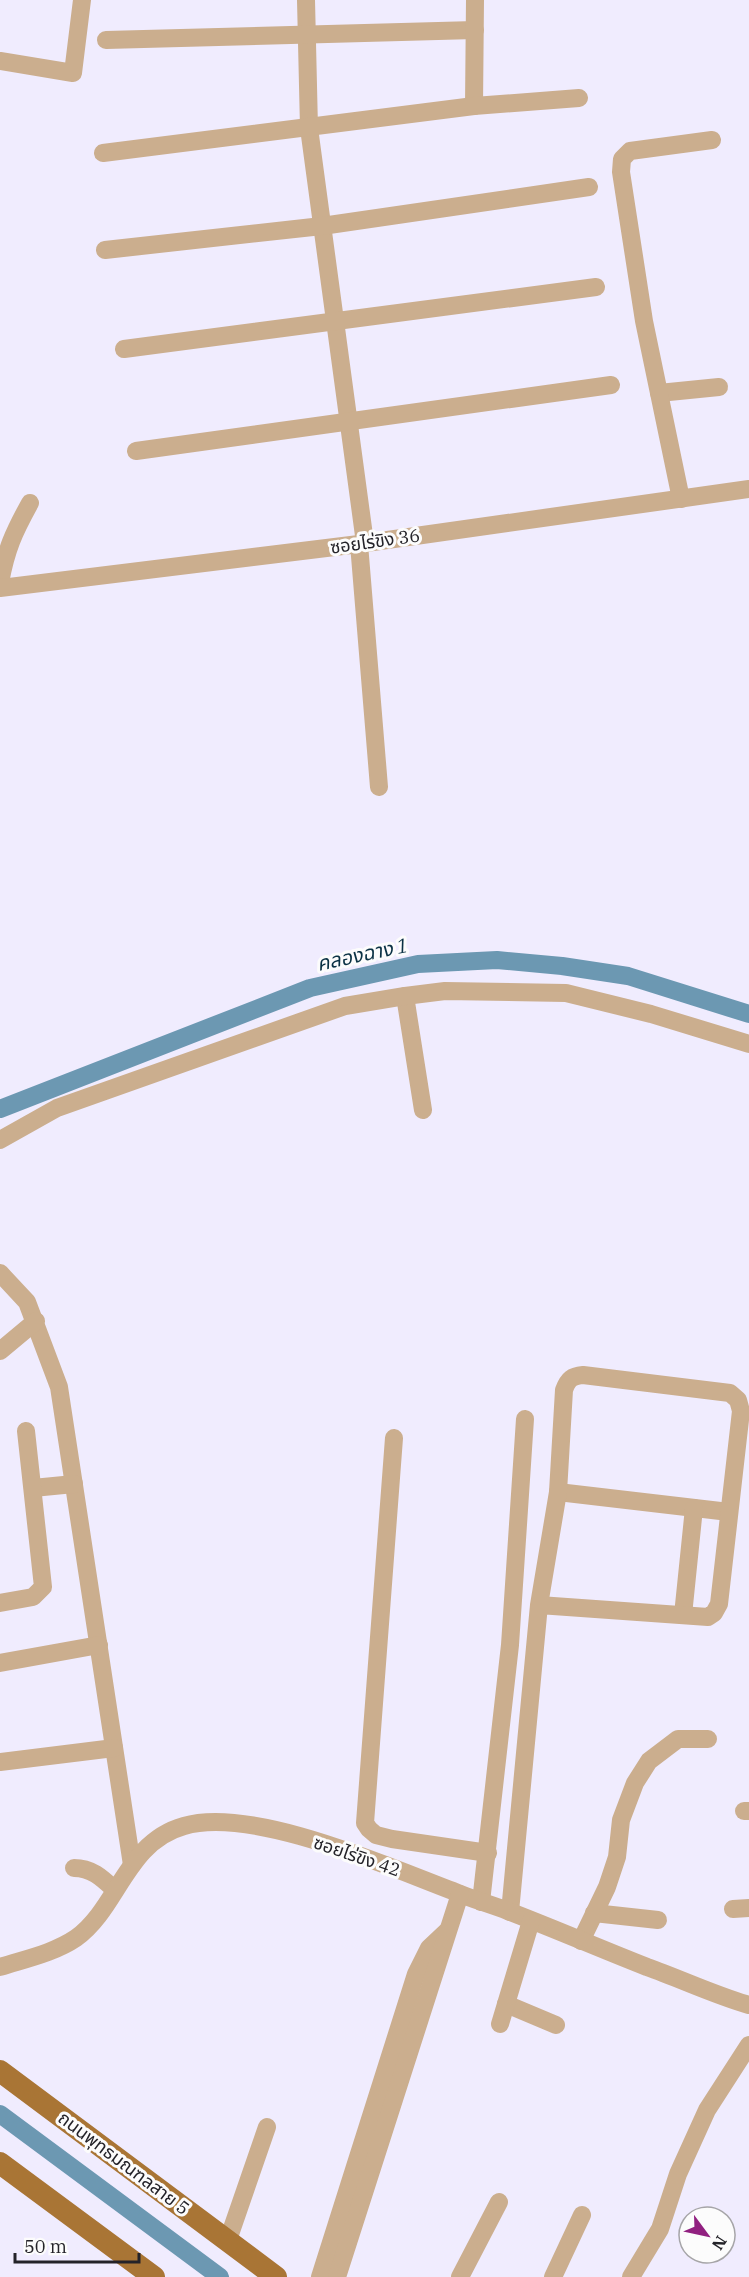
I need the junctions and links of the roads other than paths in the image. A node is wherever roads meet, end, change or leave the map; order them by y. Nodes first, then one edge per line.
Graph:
1 (82, 0) edge
2 (306, 0) edge
3 (475, 0) edge
4 (475, 30) junction
5 (306, 35) junction
6 (106, 40) dead end
7 (0, 62) edge
8 (579, 98) dead end
9 (474, 106) junction
10 (309, 128) junction
11 (712, 140) dead end
12 (103, 153) dead end
13 (589, 187) dead end
14 (322, 226) junction
15 (105, 250) dead end
16 (596, 287) dead end
17 (335, 321) junction
18 (124, 350) dead end
19 (610, 385) dead end
20 (719, 387) dead end
21 (659, 393) junction
22 (348, 422) junction
23 (136, 451) dead end
24 (749, 489) edge
25 (681, 499) junction
26 (30, 504) dead end
27 (362, 543) junction
28 (0, 583) edge
29 (0, 588) edge
30 (378, 787) dead end
31 (405, 996) junction
32 (749, 1044) edge
33 (423, 1110) dead end
34 (0, 1140) edge
35 (0, 1273) edge
36 (36, 1321) junction
37 (0, 1351) edge
38 (525, 1419) dead end
39 (26, 1431) dead end
40 (394, 1437) dead end
41 (74, 1484) junction
42 (33, 1488) junction
43 (558, 1492) junction
44 (694, 1508) junction
45 (729, 1512) junction
46 (0, 1603) edge
47 (539, 1605) junction
48 (683, 1615) junction
49 (99, 1645) junction
50 (0, 1663) edge
51 (708, 1739) dead end
52 (114, 1748) junction
53 (0, 1762) edge
54 (488, 1853) junction
55 (132, 1865) junction
56 (74, 1869) dead end
57 (115, 1890) junction
58 (460, 1894) junction
59 (481, 1902) junction
60 (510, 1912) junction
61 (594, 1913) junction
62 (658, 1920) dead end
63 (531, 1921) junction
64 (448, 1931) junction
65 (581, 1941) junction
66 (0, 1967) edge
67 (506, 2004) junction
68 (749, 2005) edge
69 (500, 2024) dead end
70 (556, 2025) dead end
71 (749, 2044) edge
72 (0, 2071) edge
73 (267, 2127) dead end
74 (0, 2163) edge
75 (499, 2202) dead end
76 (582, 2215) dead end
77 (228, 2240) junction
78 (147, 2275) edge
79 (276, 2277) edge
80 (320, 2277) edge
81 (337, 2277) edge
82 (460, 2277) edge
83 (553, 2277) edge
84 (631, 2277) edge

1 - 7 street
2 - 5 street
3 - 4 street
4 - 5 street
4 - 9 street
5 - 6 street
5 - 10 street
8 - 9 street
9 - 10 street
10 - 12 street
10 - 14 street
11 - 21 street
13 - 14 street
14 - 15 street
14 - 17 street
16 - 17 street
17 - 18 street
17 - 22 street
19 - 22 street
20 - 21 street
21 - 25 street
22 - 23 street
22 - 27 street
24 - 25 street, ซอยไร่ขิง 36
25 - 27 street, ซอยไร่ขิง 36
26 - 28 street
27 - 29 street, ซอยไร่ขิง 36
27 - 30 street
31 - 32 street
31 - 33 street
31 - 34 street
35 - 36 street
36 - 37 street
36 - 41 street
38 - 54 street
39 - 42 street
40 - 54 street
41 - 42 street
41 - 49 street
42 - 46 street
43 - 44 street
43 - 45 street
43 - 47 street
44 - 45 street
44 - 48 street
45 - 48 street
47 - 48 street
47 - 60 street
49 - 50 street
49 - 52 street
51 - 61 street
52 - 53 street
52 - 55 street
54 - 59 street
55 - 57 street, ซอยไร่ขิง 42
55 - 58 street, ซอยไร่ขิง 42
56 - 57 street
57 - 66 street, ซอยไร่ขิง 42
58 - 59 street, ซอยไร่ขิง 42
58 - 64 street
59 - 60 street, ซอยไร่ขิง 42
60 - 63 street, ซอยไร่ขิง 42
61 - 62 street
61 - 65 street
63 - 65 street, ซอยไร่ขิง 42
63 - 67 street
64 - 80 street
64 - 81 street
65 - 68 street, ซอยไร่ขิง 42
67 - 69 street
67 - 70 street
71 - 84 street
72 - 77 main road, ถนนพุทธมณฑลสาย 5
73 - 77 street
74 - 78 main road
75 - 82 street
76 - 83 street
77 - 79 main road, ถนนพุทธมณฑลสาย 5

